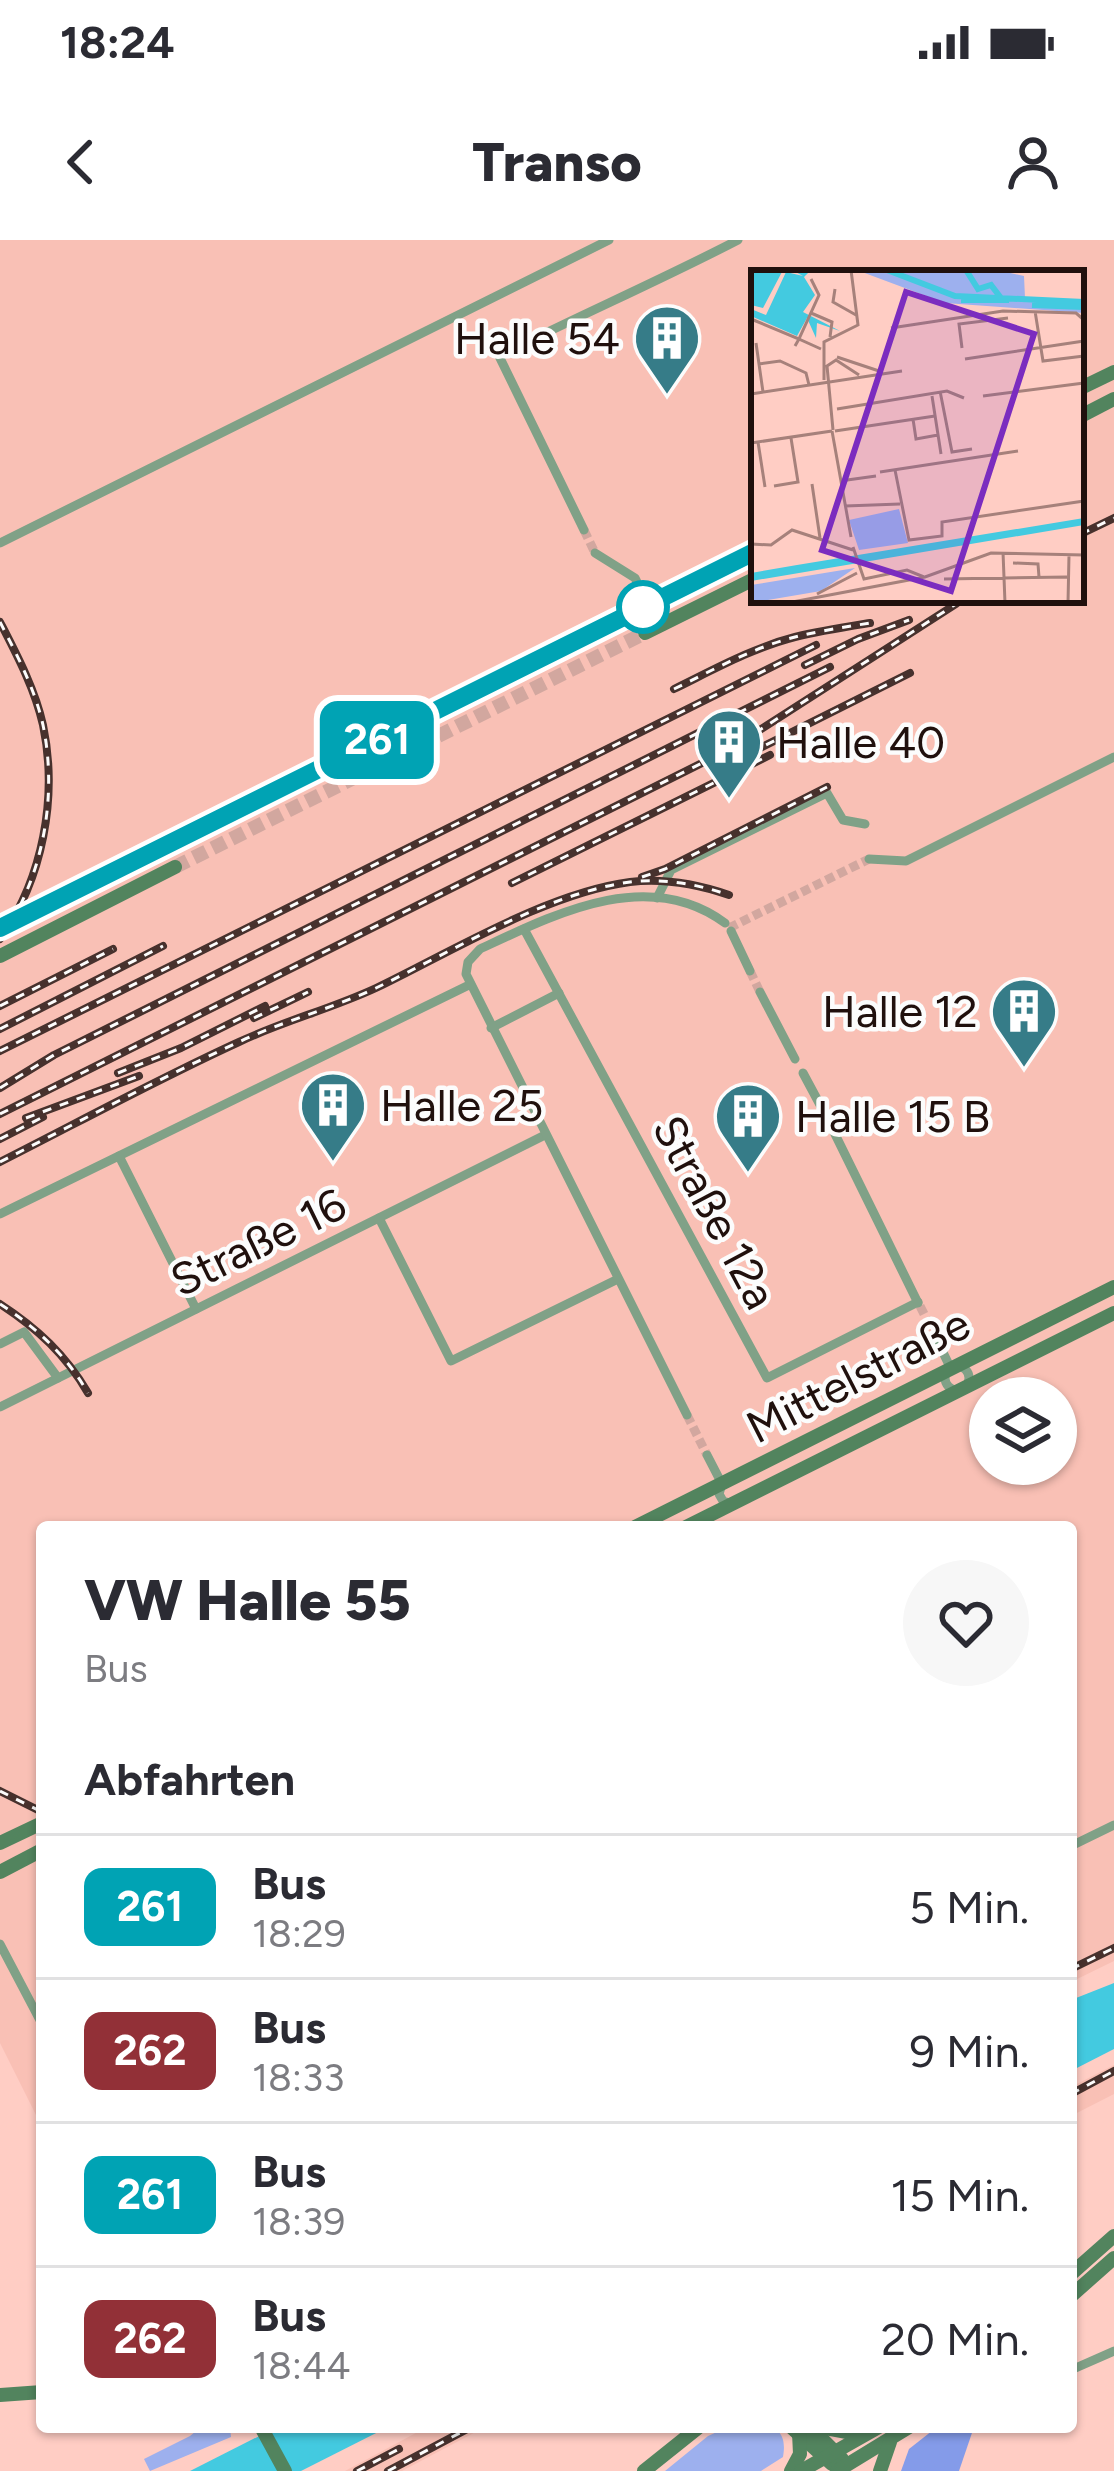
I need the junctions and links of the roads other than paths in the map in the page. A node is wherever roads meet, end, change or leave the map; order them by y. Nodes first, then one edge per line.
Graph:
1 (608, 240) edge
2 (738, 240) edge
3 (1114, 372) edge
4 (1084, 387) edge
5 (1114, 399) edge
6 (1084, 414) edge
7 (584, 530) tunnel mouth
8 (0, 543) edge
9 (595, 553) tunnel mouth
10 (751, 553) edge
11 (751, 580) edge
12 (641, 608) junction
13 (652, 630) joint
14 (1114, 757) edge
15 (866, 824) dead end
16 (869, 859) tunnel mouth
17 (658, 898) junction
18 (1, 928) edge
19 (524, 929) junction
20 (0, 956) edge
21 (750, 971) tunnel mouth
22 (469, 985) junction
23 (760, 992) tunnel mouth
24 (559, 993) junction
25 (491, 1028) junction
26 (794, 1059) dead end
27 (803, 1073) dead end
28 (825, 1114) dead end
29 (833, 1130) dead end
30 (545, 1136) junction
31 (119, 1156) junction
32 (0, 1214) edge
33 (379, 1218) junction
34 (618, 1279) junction
35 (1114, 1287) edge
36 (196, 1310) junction
37 (1114, 1313) edge
38 (937, 1340) tunnel mouth
39 (0, 1344) edge
40 (951, 1369) junction
41 (58, 1378) junction
42 (962, 1389) junction
43 (0, 1407) edge
44 (687, 1415) tunnel mouth
45 (707, 1455) tunnel mouth
46 (727, 1481) junction
47 (738, 1501) junction
48 (646, 1521) edge
49 (698, 1521) edge
50 (1114, 1825) edge
51 (36, 1826) edge
52 (0, 1843) edge
53 (1077, 1843) edge
54 (36, 1853) edge
55 (0, 1871) edge
56 (0, 1944) edge
57 (36, 2013) edge
58 (1114, 2236) edge
59 (1114, 2258) edge
60 (1077, 2270) edge
61 (1077, 2291) edge
62 (1114, 2351) edge
63 (1077, 2367) edge
64 (36, 2392) edge
65 (0, 2395) edge
66 (264, 2433) edge
67 (691, 2433) edge
68 (800, 2433) edge
69 (805, 2433) edge
70 (868, 2433) edge
71 (900, 2433) edge
72 (892, 2438) junction
73 (831, 2455) junction
74 (844, 2470) edge
75 (285, 2471) edge
76 (644, 2471) edge
77 (791, 2471) edge
78 (801, 2471) edge
79 (880, 2471) edge

1 - 8 street
2 - 7 street
3 - 4 street
5 - 6 street
9 - 12 street
10 - 12 street
11 - 13 street
12 - 13 street
14 - 16 street
15 - 17 street
17 - 19 street
17 - 21 street
18 - 20 street
19 - 22 street
19 - 24 street, Straße 12a
22 - 25 street
22 - 31 street
23 - 26 street
24 - 25 street
24 - 29 street, Straße 12a
25 - 30 street
27 - 28 street
30 - 33 street, Straße 16
30 - 34 street
31 - 32 street
31 - 36 street
33 - 34 street
33 - 36 street, Straße 16
34 - 44 street
35 - 40 street, Mittelstraße
36 - 41 street, Straße 16
37 - 42 street, Mittelstraße
38 - 40 street
39 - 41 street
40 - 42 street
40 - 42 street
40 - 46 street, Mittelstraße
41 - 43 street, Straße 16
42 - 47 street, Mittelstraße
45 - 46 street
46 - 47 street
46 - 47 street
46 - 48 street, Mittelstraße
47 - 49 street, Mittelstraße
50 - 53 street
51 - 52 street
54 - 55 street
56 - 57 street
58 - 60 street
59 - 61 street
62 - 63 street
64 - 65 street
66 - 75 street
67 - 76 street
68 - 77 street
69 - 73 street
70 - 73 street
71 - 72 street
72 - 74 street
72 - 79 street
73 - 74 street
73 - 78 street

